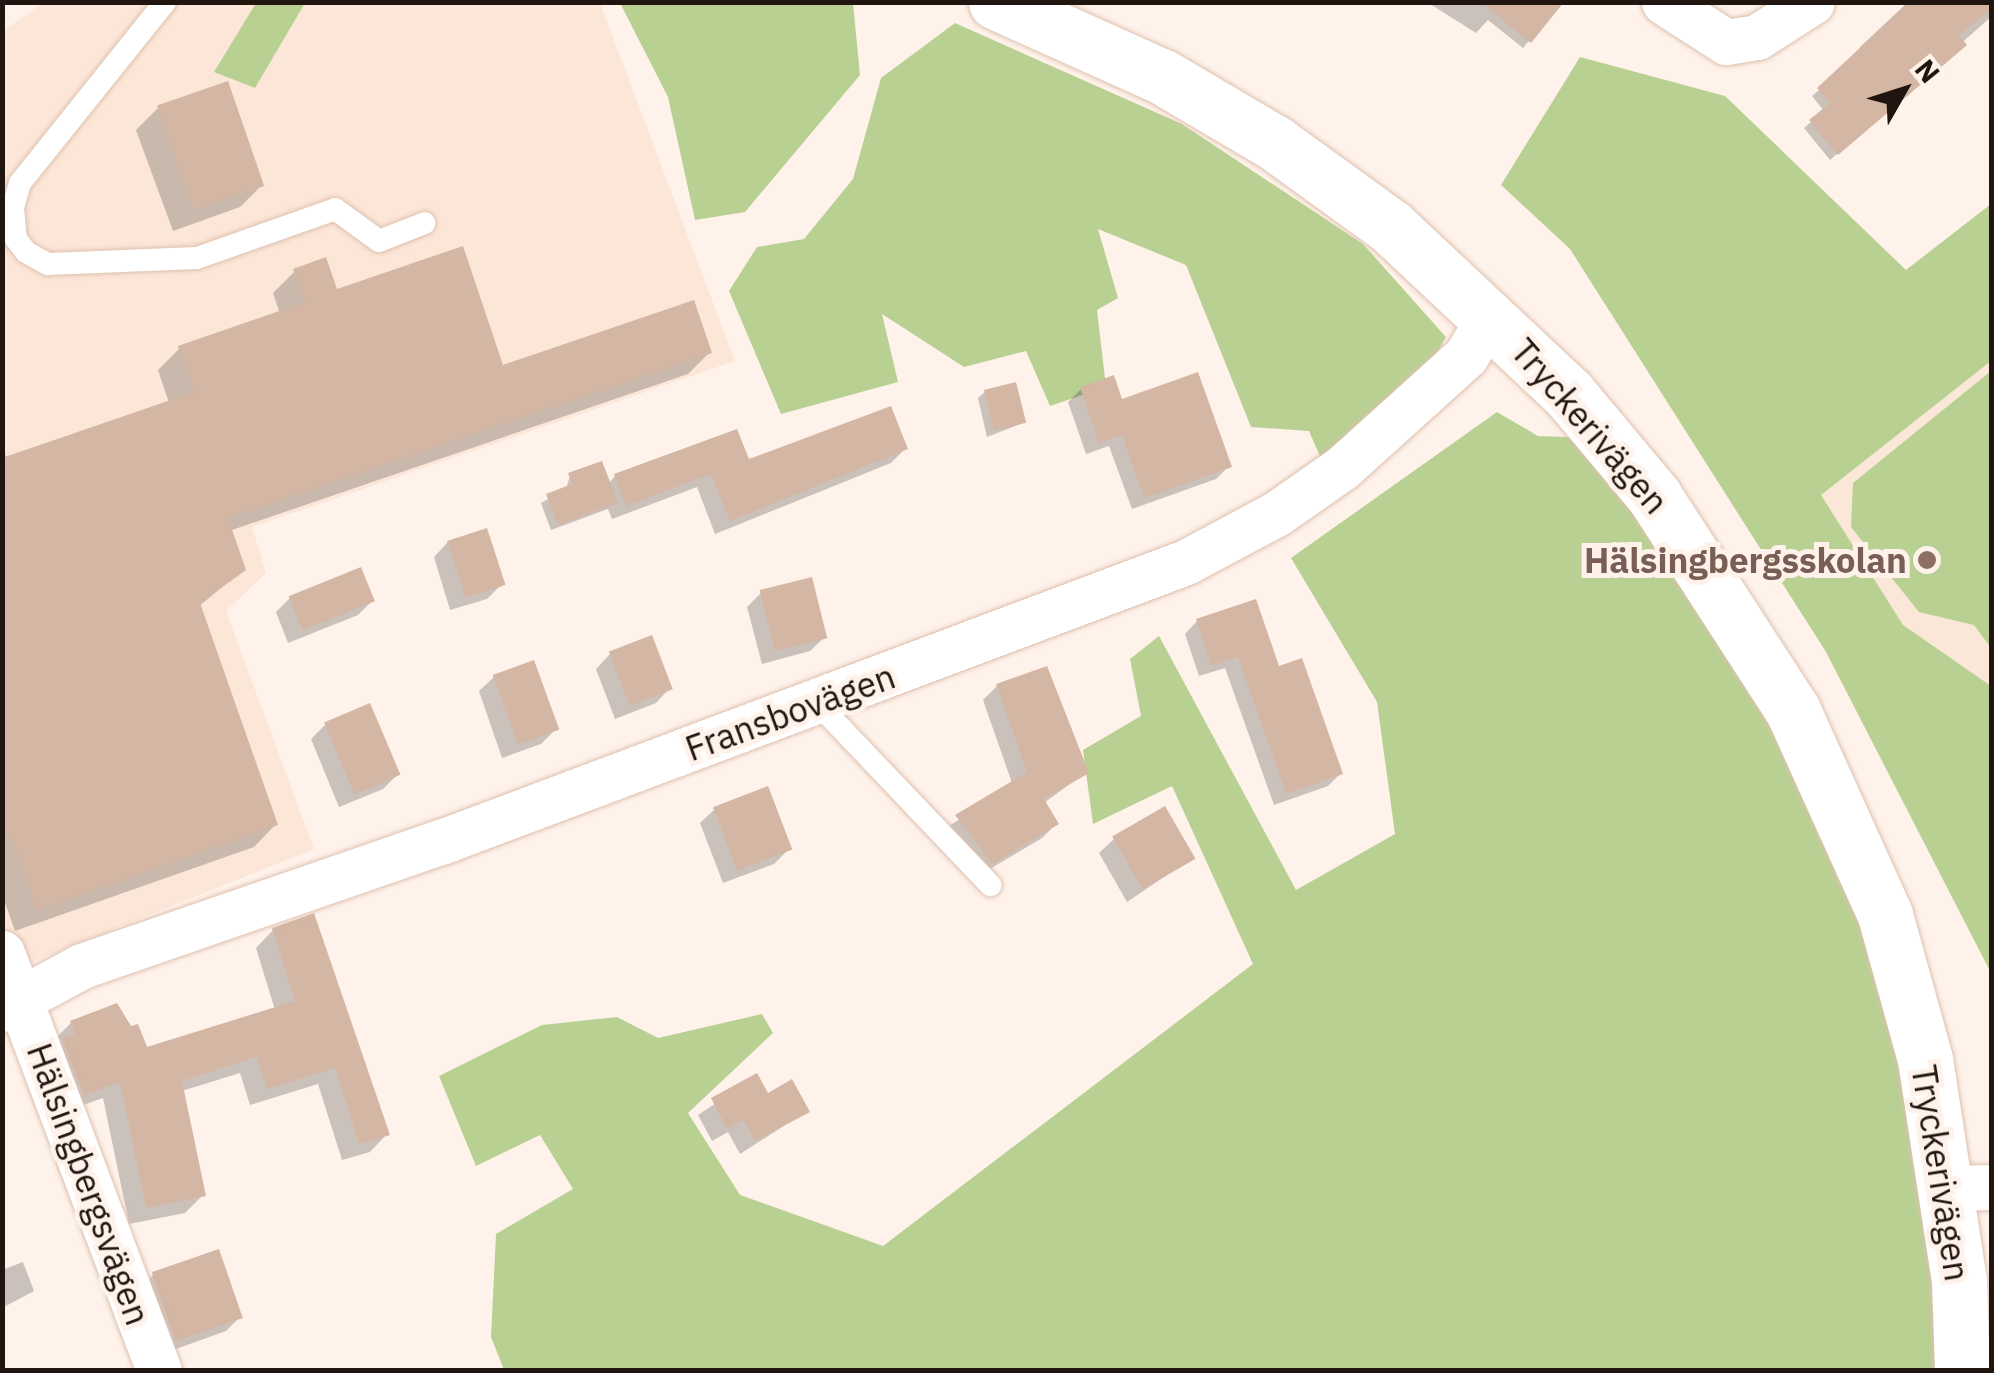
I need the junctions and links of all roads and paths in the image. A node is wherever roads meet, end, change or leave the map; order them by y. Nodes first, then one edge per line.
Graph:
1 (165, 2) edge
2 (996, 2) edge
3 (1664, 2) edge
4 (1812, 2) edge
5 (425, 223) dead end
6 (1491, 314) junction
7 (816, 702) junction
8 (990, 885) dead end
9 (2, 953) edge
10 (11, 1004) edge
11 (1969, 1188) edge
12 (159, 1370) edge
13 (1962, 1370) edge

1 - 5 lane
2 - 6 street, Tryckerivägen
3 - 4 street
6 - 7 street, Fransbovägen
6 - 11 street, Tryckerivägen
7 - 8 lane
7 - 10 street, Fransbovägen
9 - 10 street, Hälsingbergsvägen
10 - 12 street, Hälsingbergsvägen
11 - 13 street, Tryckerivägen

